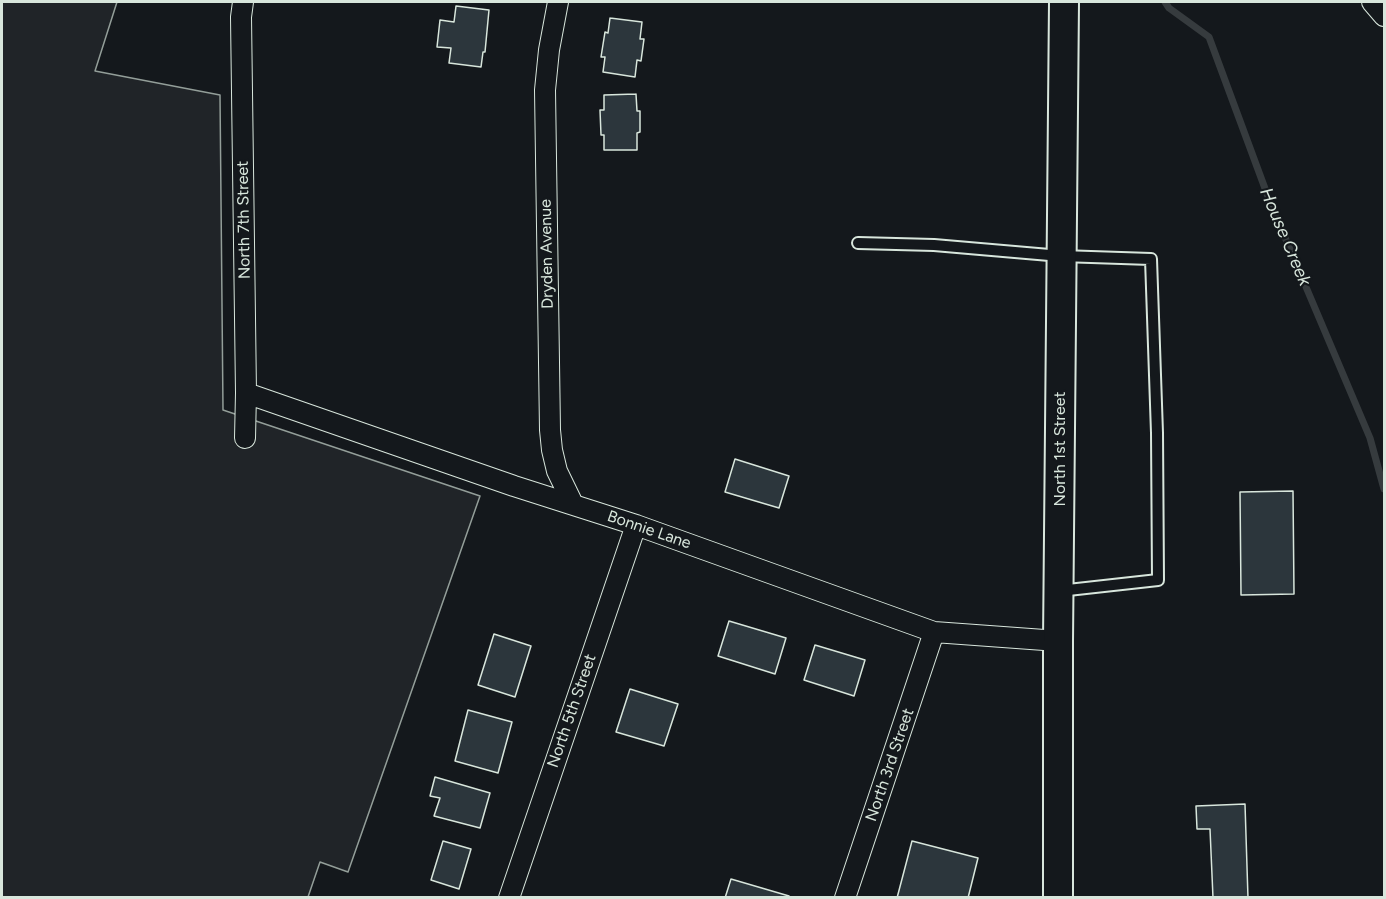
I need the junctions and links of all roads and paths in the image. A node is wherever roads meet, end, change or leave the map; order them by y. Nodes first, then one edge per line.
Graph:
1 (243, 2) edge
2 (558, 2) edge
3 (1064, 2) edge
4 (1372, 2) edge
5 (1384, 16) edge
6 (858, 243) dead end
7 (1061, 256) junction
8 (246, 393) junction
9 (245, 438) dead end
10 (573, 504) junction
11 (636, 525) junction
12 (1059, 591) junction
13 (934, 633) junction
14 (1058, 641) junction
15 (509, 897) edge
16 (845, 897) edge
17 (1058, 897) edge

1 - 8 street, North 7th Street
2 - 10 street, Dryden Avenue
3 - 7 main road, North 1st Street
4 - 5 street
6 - 7 lane
7 - 12 main road, North 1st Street
7 - 12 lane
8 - 9 street, North 7th Street
8 - 10 street, Bonnie Lane
10 - 11 street, Bonnie Lane
11 - 13 street, Bonnie Lane
11 - 15 street, North 5th Street
12 - 14 main road, North 1st Street
13 - 14 street, Bonnie Lane
13 - 16 street, North 3rd Street
14 - 17 main road, North 1st Street

